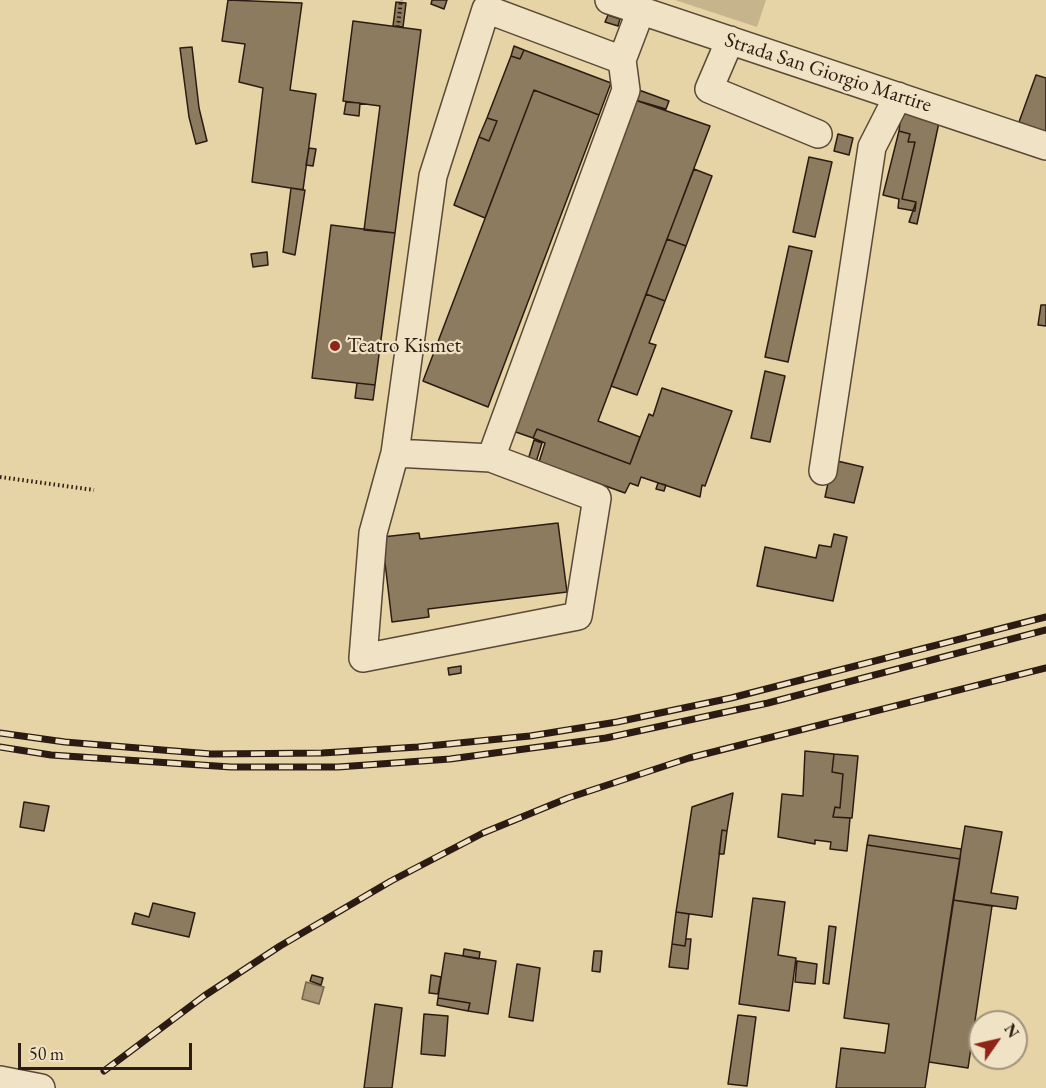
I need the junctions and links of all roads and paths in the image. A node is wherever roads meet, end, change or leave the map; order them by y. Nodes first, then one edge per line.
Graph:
1 (401, 0) edge
2 (609, 0) edge
3 (641, 10) junction
4 (398, 27) dead end
5 (730, 40) junction
6 (622, 60) junction
7 (898, 96) junction
8 (818, 134) dead end
9 (1046, 146) edge
10 (395, 453) junction
11 (491, 458) junction
12 (823, 471) dead end
13 (0, 477) edge
14 (94, 490) dead end
15 (0, 1080) edge
16 (41, 1088) edge

1 - 4 path
2 - 3 street, Strada San Giorgio Martire
3 - 5 street, Strada San Giorgio Martire
3 - 6 street
5 - 7 street, Strada San Giorgio Martire
5 - 8 street
6 - 10 street
6 - 11 street
7 - 9 street, Strada San Giorgio Martire
7 - 12 street
10 - 11 street
10 - 11 street
13 - 14 path
15 - 16 street

